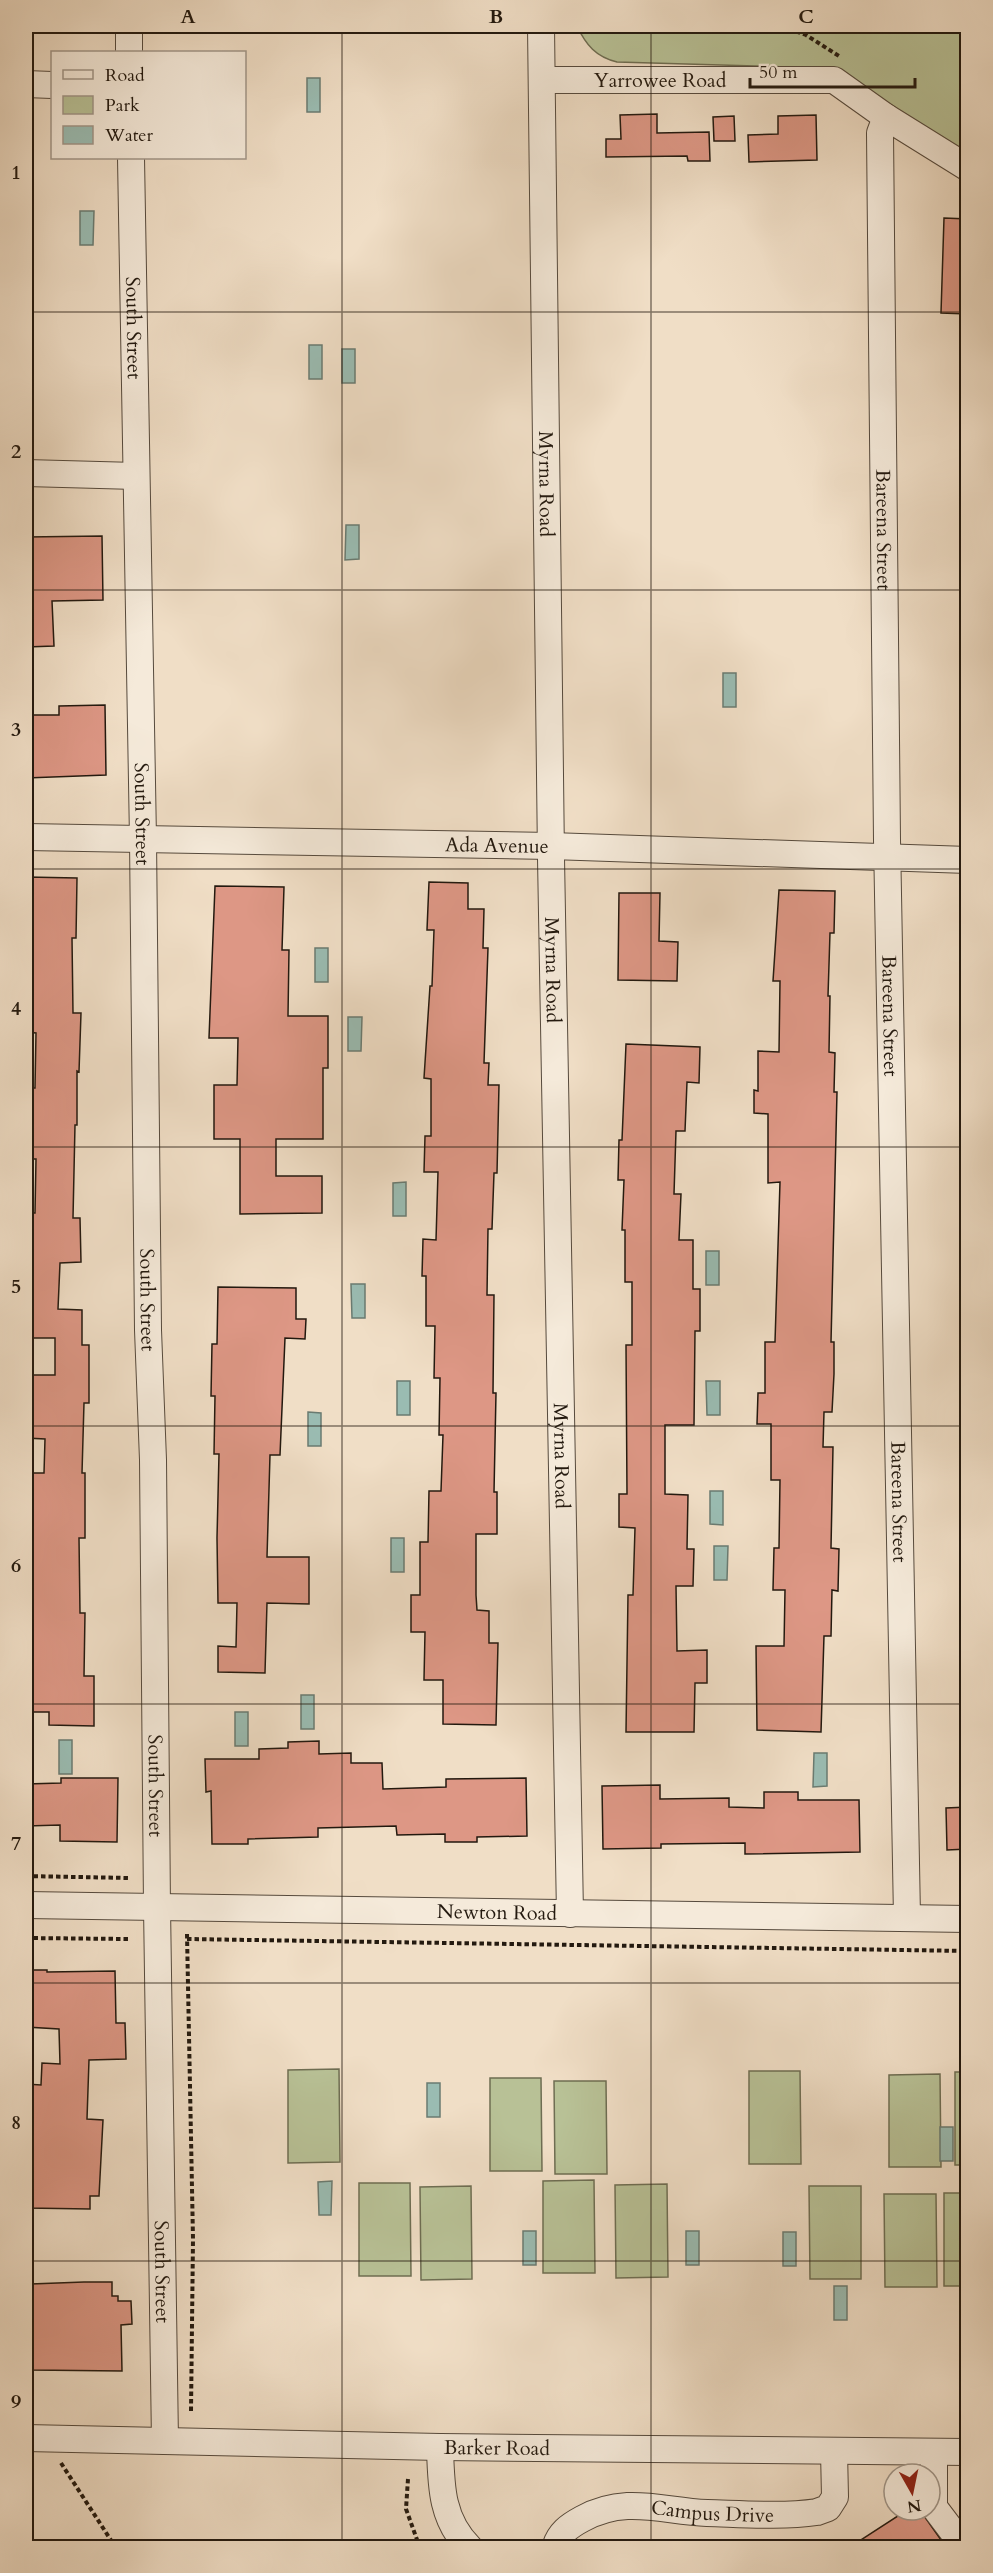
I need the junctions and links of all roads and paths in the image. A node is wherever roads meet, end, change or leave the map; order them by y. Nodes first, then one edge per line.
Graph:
1 (129, 26) edge
2 (541, 26) edge
3 (129, 51) edge
4 (542, 80) junction
5 (26, 84) edge
6 (51, 85) edge
7 (886, 117) junction
8 (131, 159) edge
9 (968, 168) edge
10 (26, 473) edge
11 (136, 476) junction
12 (26, 837) edge
13 (143, 839) junction
14 (551, 846) junction
15 (887, 859) junction
16 (968, 860) edge
17 (26, 1876) edge
18 (128, 1878) dead end
19 (26, 1905) edge
20 (157, 1907) junction
21 (570, 1914) junction
22 (907, 1917) junction
23 (968, 1919) edge
24 (26, 1938) edge
25 (128, 1939) dead end
26 (968, 1951) edge
27 (191, 2411) dead end
28 (26, 2438) edge
29 (165, 2441) junction
30 (440, 2447) junction
31 (834, 2451) junction
32 (934, 2452) junction
33 (968, 2452) edge
34 (61, 2463) dead end
35 (408, 2479) dead end
36 (116, 2547) edge
37 (420, 2547) edge
38 (470, 2547) edge
39 (555, 2547) edge
40 (965, 2547) edge

1 - 3 street
2 - 4 street, Myrna Road
4 - 7 street, Yarrowee Road
4 - 14 street, Myrna Road
5 - 6 street
7 - 9 street, Yarrowee Road
7 - 15 street, Bareena Street
8 - 11 street, South Street
10 - 11 street
11 - 13 street, South Street
12 - 13 street, Ada Avenue
13 - 14 street, Ada Avenue
13 - 20 street, South Street
14 - 15 street, Ada Avenue
14 - 21 street, Myrna Road
15 - 16 street, Ada Avenue
15 - 22 street, Bareena Street
17 - 18 path
19 - 20 street, Newton Road
20 - 21 street, Newton Road
20 - 29 street, South Street
21 - 22 street, Newton Road
22 - 23 street, Newton Road
24 - 25 path
26 - 27 path
28 - 29 street, Barker Road
29 - 30 street, Barker Road
30 - 31 street, Barker Road
30 - 38 street
31 - 32 street, Barker Road
31 - 39 street, Campus Drive
32 - 33 street, Barker Road
32 - 40 street
34 - 36 path
35 - 37 path

